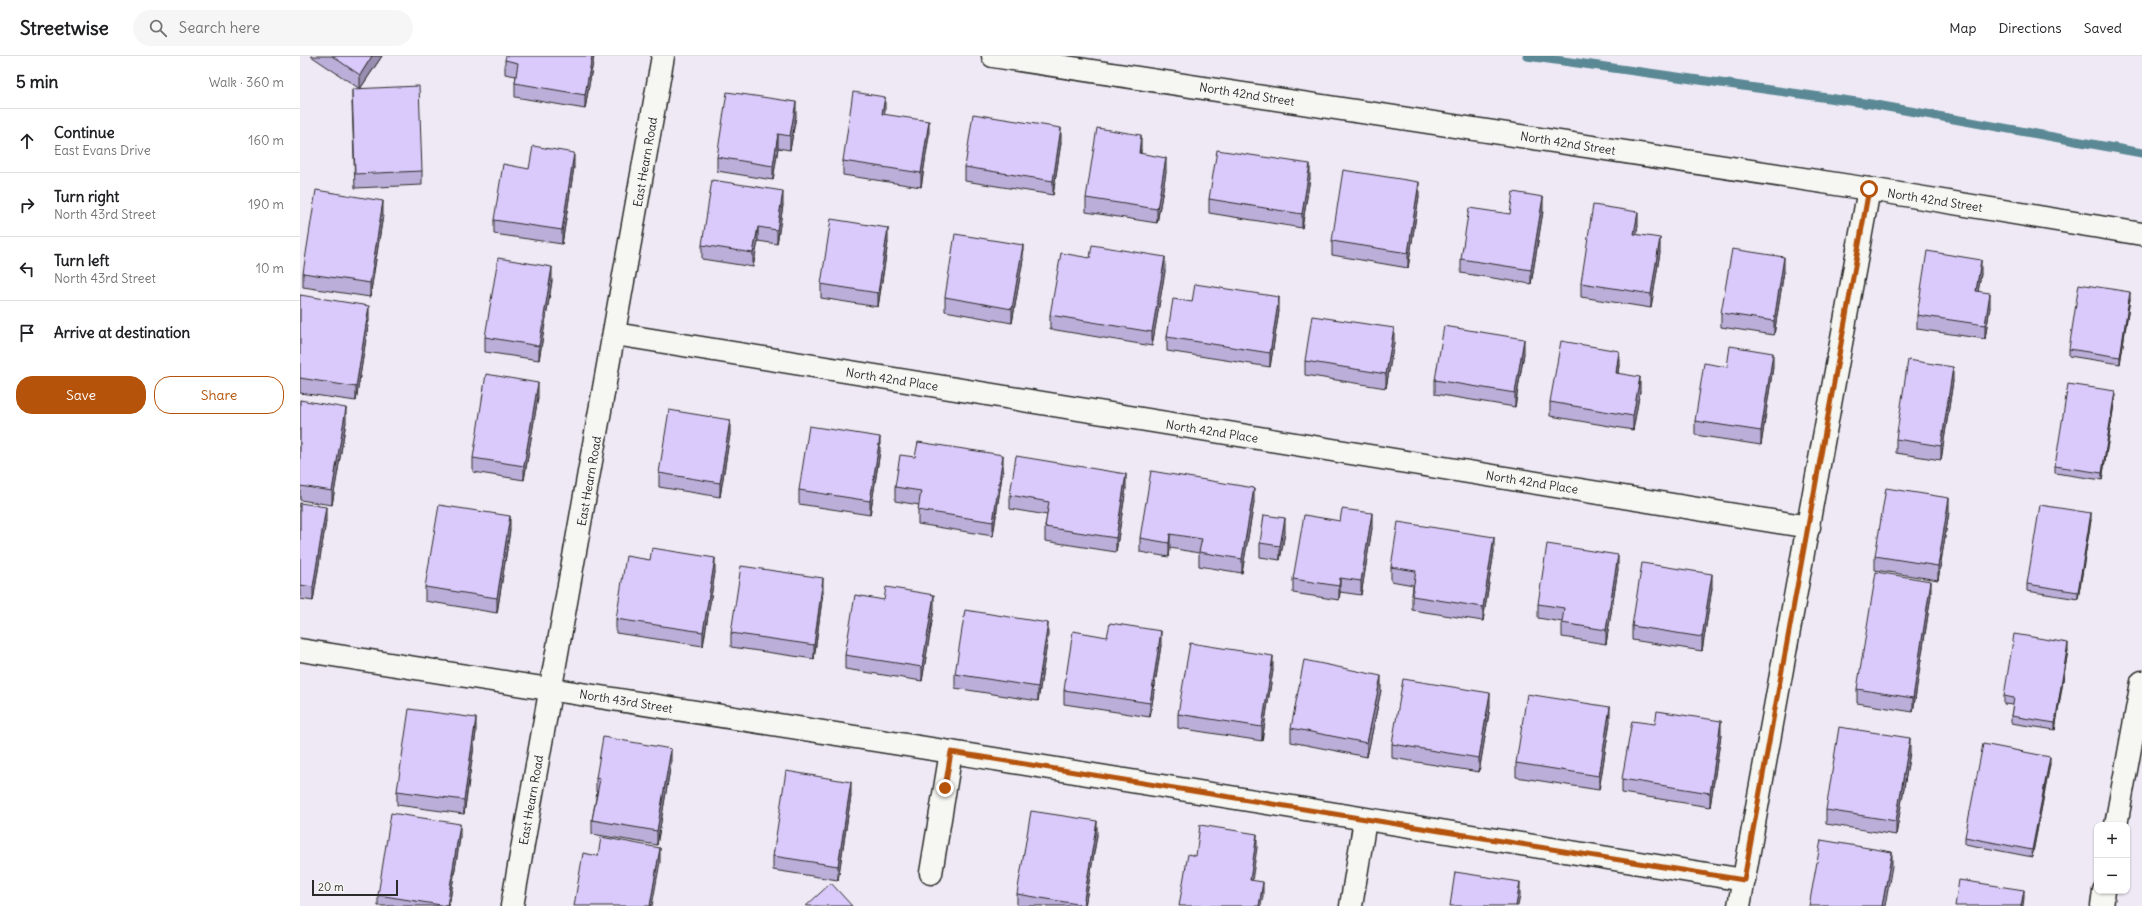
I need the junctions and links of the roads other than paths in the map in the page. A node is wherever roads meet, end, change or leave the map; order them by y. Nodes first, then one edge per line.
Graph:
1 (663, 56) edge
2 (993, 56) edge
3 (1869, 189) junction
4 (2142, 234) edge
5 (615, 334) junction
6 (1808, 527) junction
7 (300, 650) edge
8 (2142, 682) edge
9 (551, 690) junction
10 (951, 752) junction
11 (1365, 820) junction
12 (2117, 822) edge
13 (931, 873) dead end
14 (1744, 880) junction
15 (2104, 894) edge
16 (512, 906) edge
17 (1351, 906) edge
18 (1739, 906) edge
19 (2102, 906) edge

1 - 5 street, East Hearn Road
2 - 3 street, North 42nd Street
3 - 4 street, North 42nd Street
3 - 6 street
5 - 6 street, North 42nd Place
5 - 9 street, East Hearn Road
6 - 14 street
7 - 9 street, North 43rd Street
8 - 12 street
9 - 10 street, North 43rd Street
9 - 16 street, East Hearn Road
10 - 11 street, North 43rd Street
10 - 13 street
11 - 14 street, North 43rd Street
11 - 17 street
14 - 18 street
15 - 19 street

